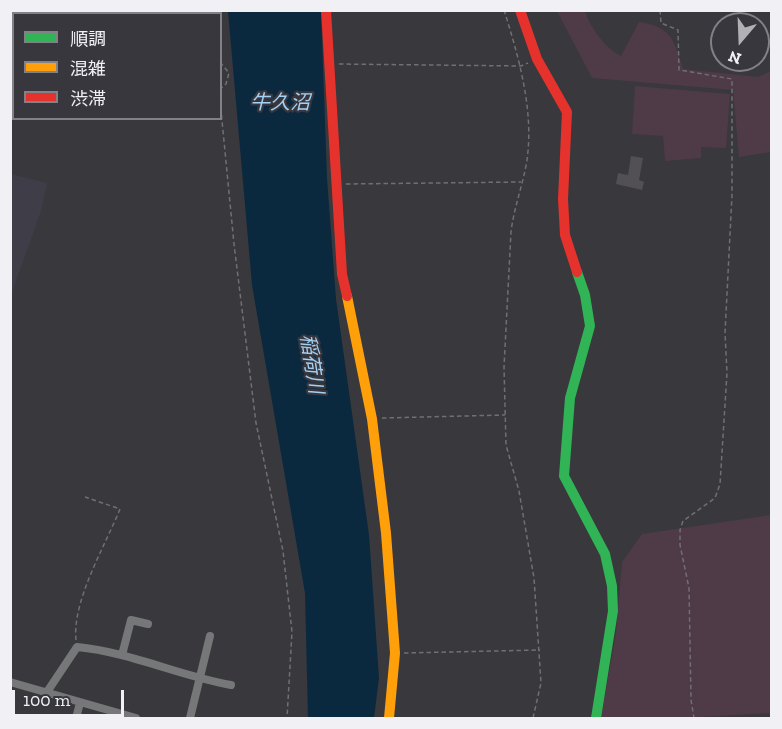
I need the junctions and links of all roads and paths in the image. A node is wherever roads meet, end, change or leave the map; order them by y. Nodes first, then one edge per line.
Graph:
1 (326, 10) edge
2 (504, 10) edge
3 (519, 10) edge
4 (660, 10) edge
5 (222, 64) edge
6 (329, 64) junction
7 (521, 66) junction
8 (222, 87) edge
9 (222, 120) edge
10 (522, 182) junction
11 (335, 184) junction
12 (505, 416) junction
13 (372, 419) junction
14 (85, 497) dead end
15 (148, 624) dead end
16 (210, 636) dead end
17 (77, 646) junction
18 (541, 650) junction
19 (395, 653) junction
20 (122, 655) junction
21 (201, 680) junction
22 (10, 682) edge
23 (231, 685) dead end
24 (47, 692) junction
25 (80, 703) junction
26 (76, 718) edge
27 (136, 718) edge
28 (190, 718) edge
29 (287, 718) edge
30 (389, 718) edge
31 (533, 718) edge
32 (596, 718) edge
33 (694, 718) edge

1 - 6 street
2 - 7 path
3 - 32 street
4 - 33 path
5 - 8 path
6 - 7 path
6 - 11 street
7 - 10 path
9 - 29 path
10 - 11 path
10 - 12 path
11 - 13 street
12 - 13 path
12 - 18 path
13 - 19 street
14 - 17 path
15 - 20 street
16 - 21 street
17 - 20 street
17 - 24 street
18 - 19 path
18 - 31 path
19 - 30 street
20 - 21 street
21 - 23 street
21 - 28 street
22 - 24 street
24 - 25 street
25 - 26 street
25 - 27 street

